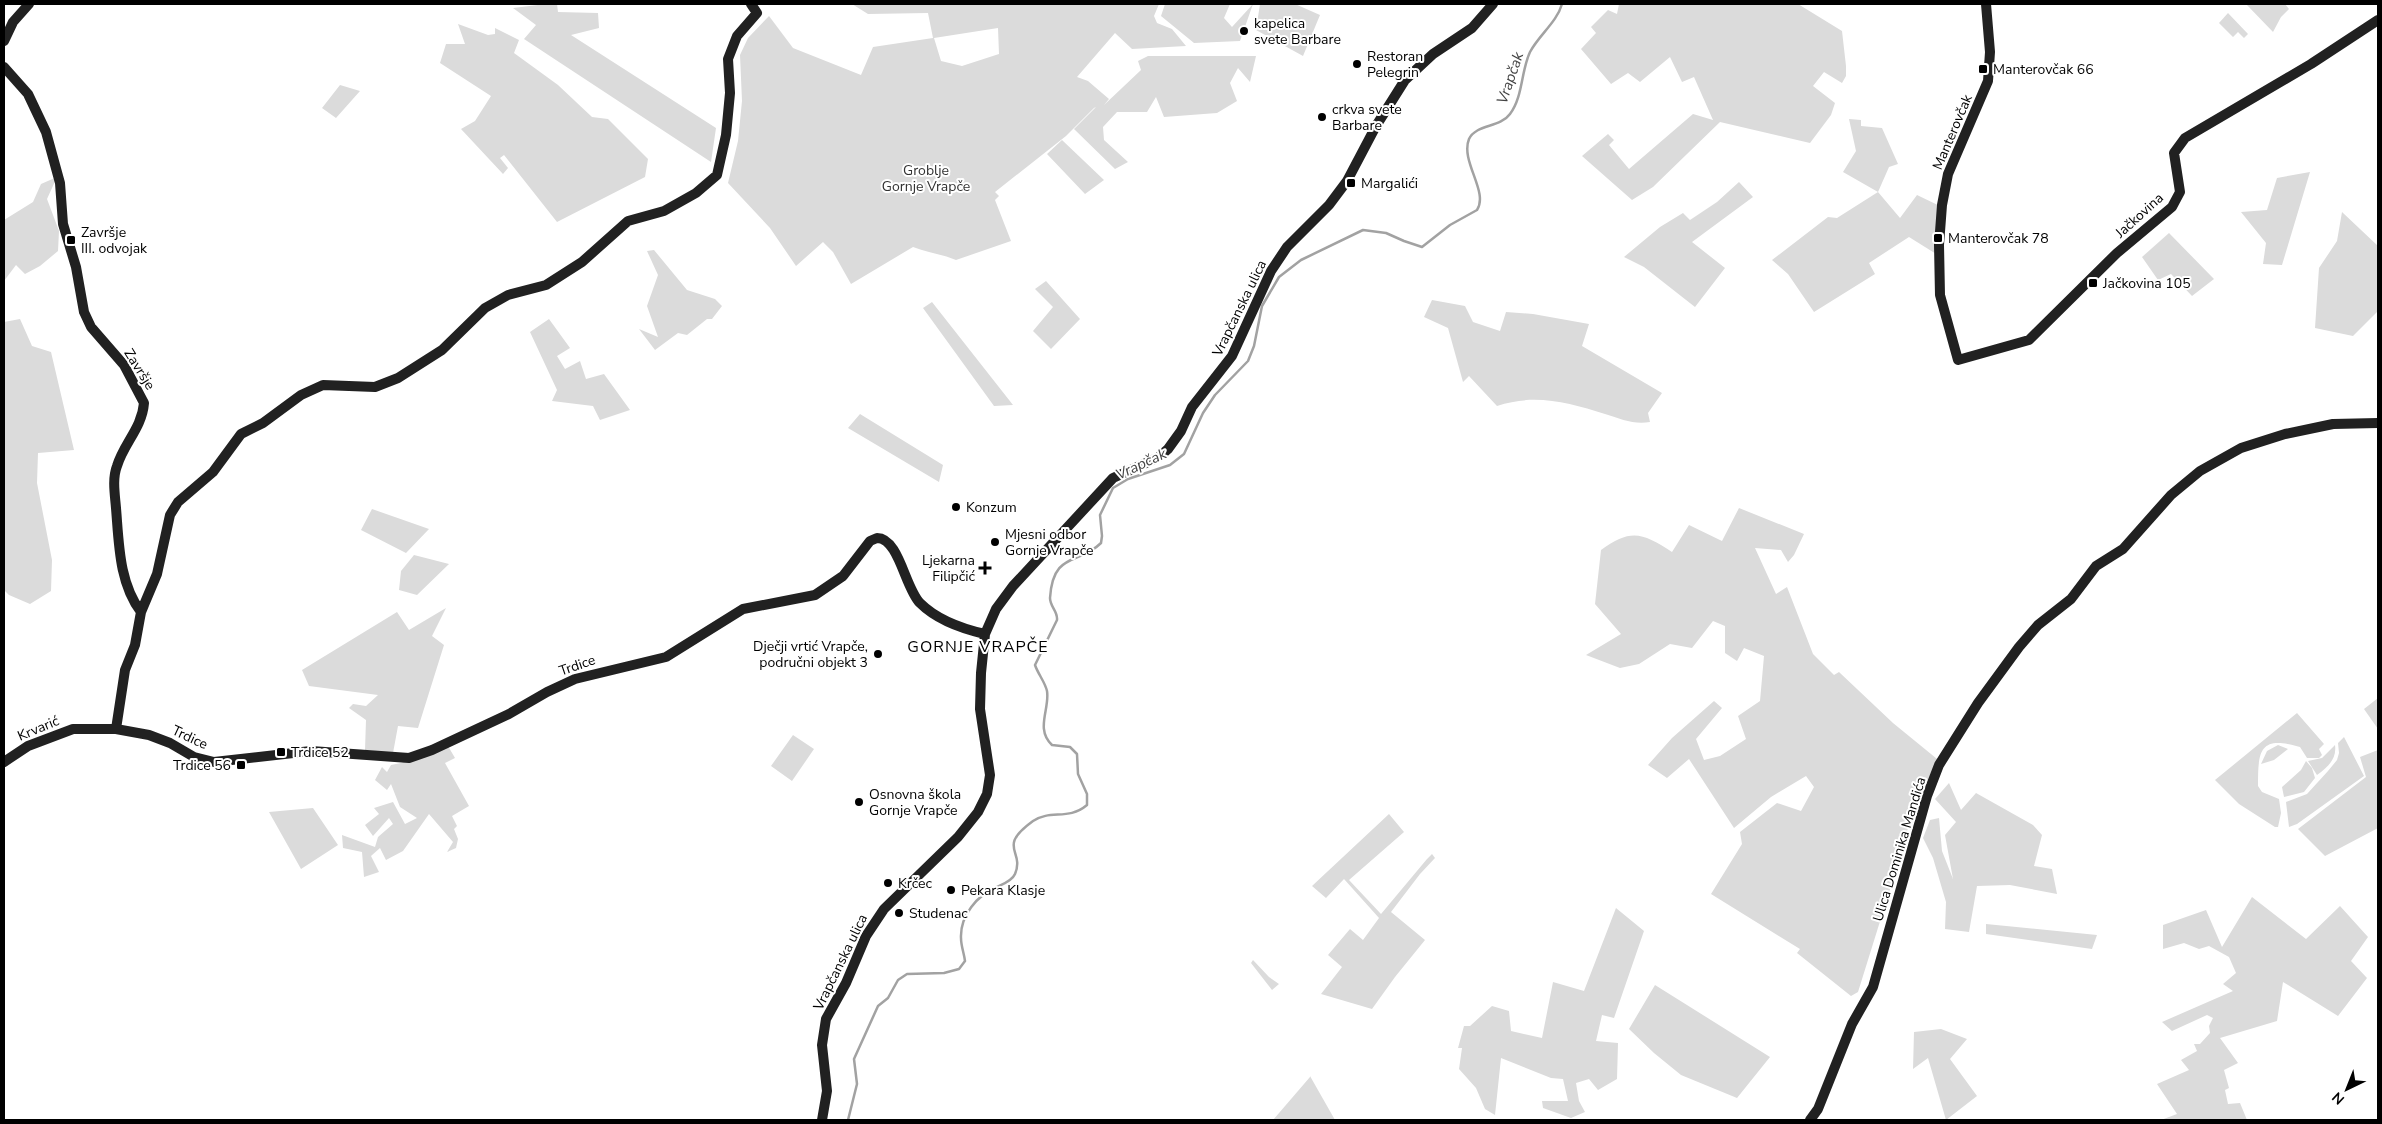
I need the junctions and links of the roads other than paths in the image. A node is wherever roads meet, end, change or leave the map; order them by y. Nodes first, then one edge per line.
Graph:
1 (29, 4) edge
2 (751, 4) edge
3 (1493, 4) edge
4 (1986, 4) edge
5 (2378, 20) edge
6 (4, 41) edge
7 (4, 67) edge
8 (1958, 360) joint
9 (2378, 423) edge
10 (141, 612) junction
11 (985, 634) junction
12 (116, 729) junction
13 (4, 762) edge
14 (822, 1120) edge
15 (1810, 1120) edge

1 - 6 street
2 - 10 street
3 - 11 street, Vrapčanska ulica
4 - 8 street, Manterovčak
5 - 8 street, Jačkovina
7 - 10 street, Završje
9 - 15 street, Ulica Dominika Mandića
10 - 12 street
11 - 12 street, Trdice
11 - 14 street, Vrapčanska ulica
12 - 13 street, Krvarić

